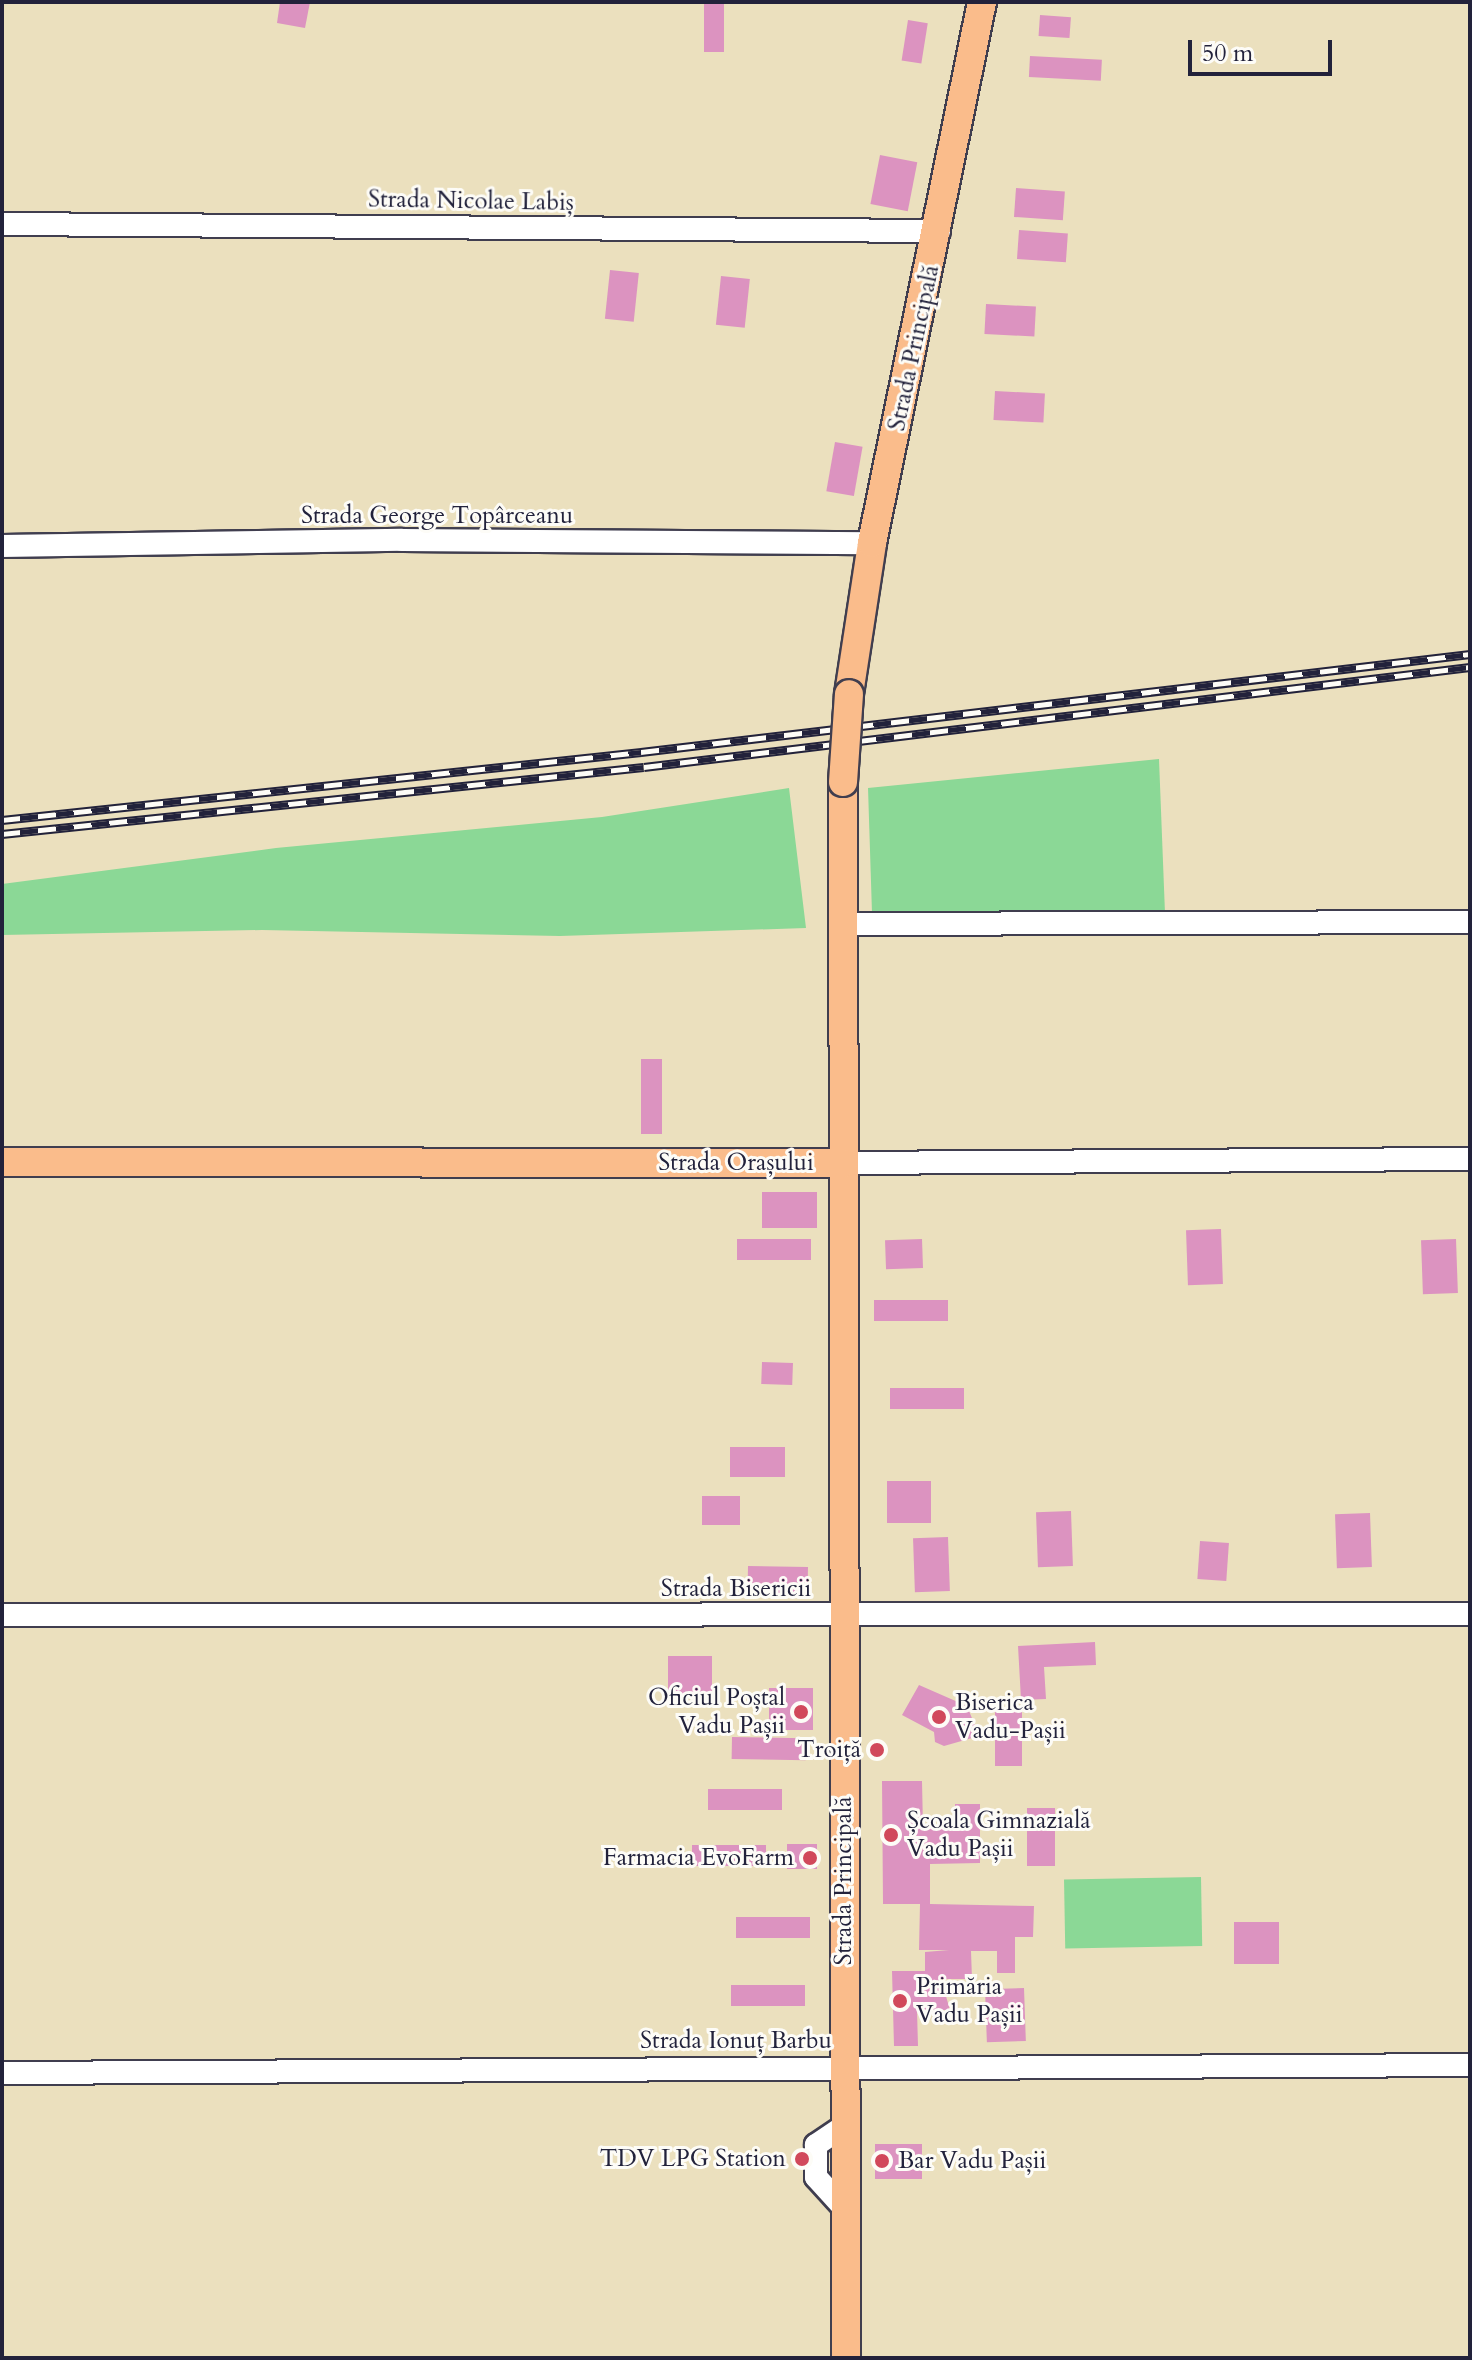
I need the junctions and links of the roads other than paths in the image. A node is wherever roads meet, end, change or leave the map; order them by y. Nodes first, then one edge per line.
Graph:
1 (982, 2) edge
2 (2, 224) edge
3 (939, 231) junction
4 (872, 543) junction
5 (2, 546) edge
6 (1470, 922) edge
7 (843, 924) junction
8 (1470, 1159) edge
9 (2, 1162) edge
10 (843, 1163) junction
11 (1470, 1614) edge
12 (2, 1615) edge
13 (844, 1615) junction
14 (1470, 2065) edge
15 (843, 2066) junction
16 (2, 2073) edge
17 (846, 2358) edge

1 - 3 main road, Strada Principală
2 - 3 street, Strada Nicolae Labiș
3 - 4 main road, Strada Principală
4 - 5 street, Strada George Topârceanu
4 - 7 main road, Strada Principală, bridge
6 - 7 street
7 - 10 main road, Strada Principală
8 - 10 street, Strada Orașului
9 - 10 main road, Strada Orașului
10 - 13 main road, Strada Principală
11 - 13 street, Strada Bisericii
12 - 13 street, Strada Bisericii
13 - 15 main road, Strada Principală
14 - 15 street, Strada Ionuț Barbu
15 - 16 street, Strada Ionuț Barbu
15 - 17 main road, Strada Principală

